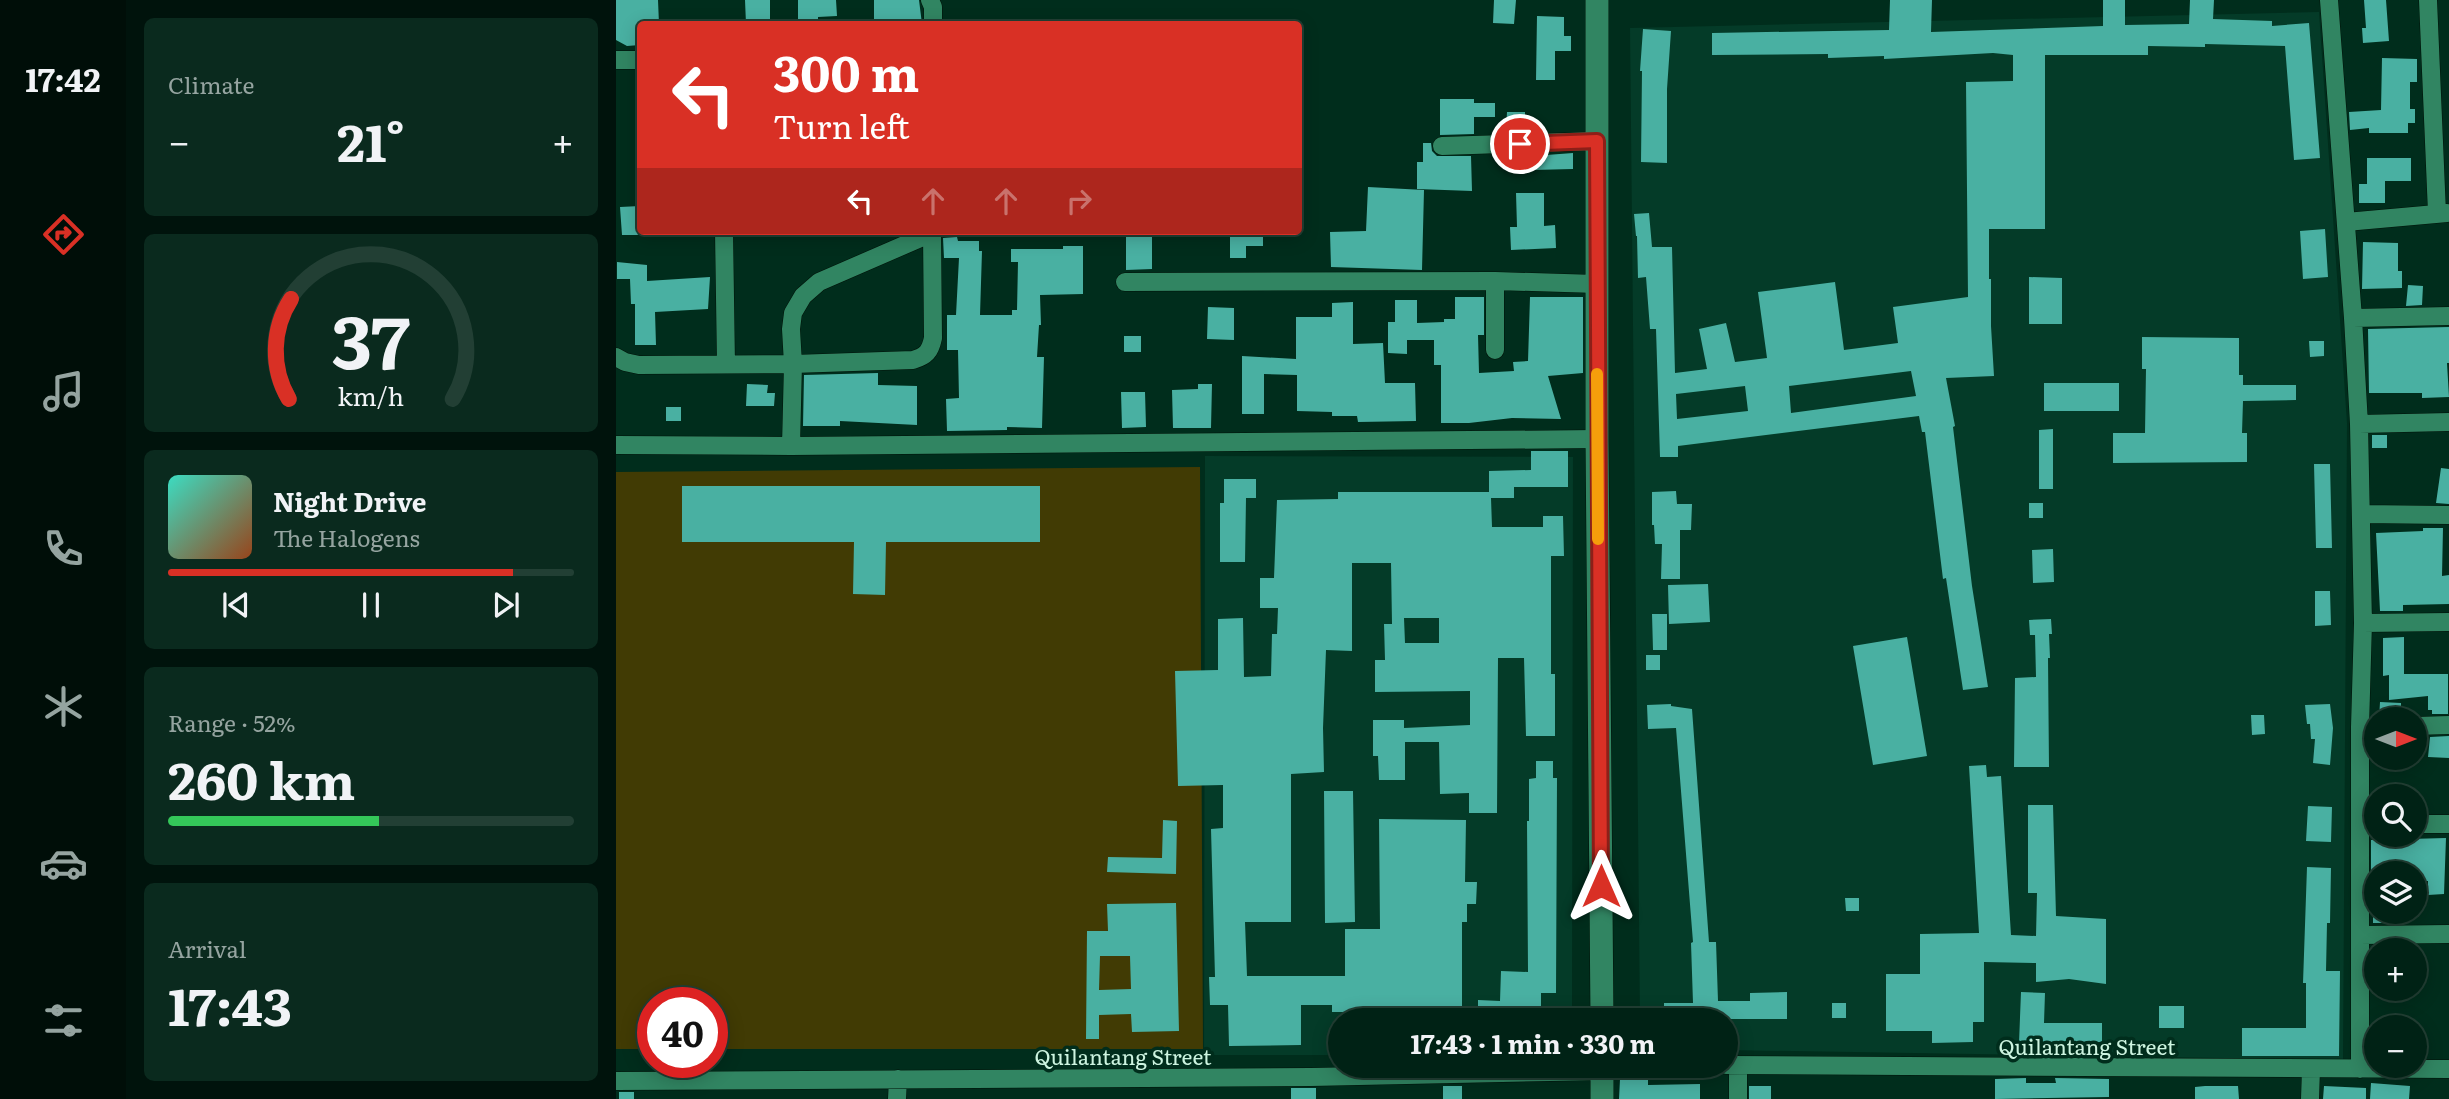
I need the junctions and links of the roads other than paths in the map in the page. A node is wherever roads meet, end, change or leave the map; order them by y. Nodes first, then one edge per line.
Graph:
1 (930, 0) edge
2 (1597, 0) edge
3 (2329, 0) edge
4 (2428, 0) edge
5 (933, 21) edge
6 (616, 60) edge
7 (637, 60) edge
8 (1597, 141) junction
9 (1442, 146) dead end
10 (2443, 213) edge
11 (2346, 222) junction
12 (724, 235) edge
13 (925, 235) edge
14 (932, 235) edge
15 (1495, 281) junction
16 (1125, 282) dead end
17 (1597, 284) junction
18 (2449, 316) edge
19 (2353, 317) junction
20 (1494, 350) dead end
21 (616, 358) edge
22 (726, 364) junction
23 (793, 364) junction
24 (2449, 422) edge
25 (2359, 424) junction
26 (1597, 439) junction
27 (616, 445) edge
28 (791, 446) junction
29 (2361, 514) junction
30 (2449, 515) edge
31 (2449, 622) edge
32 (2363, 623) junction
33 (2367, 707) edge
34 (2449, 725) edge
35 (2427, 726) edge
36 (2427, 824) edge
37 (2449, 824) edge
38 (2367, 847) edge
39 (2449, 934) edge
40 (2360, 935) junction
41 (1602, 1008) edge
42 (1738, 1065) edge
43 (2311, 1069) junction
44 (2360, 1069) junction
45 (2449, 1069) edge
46 (1328, 1076) edge
47 (1602, 1078) edge
48 (1734, 1078) edge
49 (898, 1079) junction
50 (616, 1081) edge
51 (897, 1099) edge
52 (1602, 1099) edge
53 (1738, 1099) edge
54 (2310, 1099) edge

1 - 5 street
2 - 8 street
3 - 11 street
4 - 10 street
6 - 7 street
8 - 9 street
8 - 17 street
10 - 11 street
11 - 19 street
12 - 22 street
13 - 23 street
14 - 23 street
15 - 16 street
15 - 17 street
15 - 20 street
17 - 26 street
18 - 19 street
19 - 25 street
21 - 22 street
22 - 23 street
23 - 28 street
24 - 25 street
25 - 29 street
26 - 28 street
26 - 41 street
27 - 28 street
29 - 30 street
29 - 32 street
31 - 32 street
32 - 33 street
34 - 35 street
36 - 37 street
38 - 40 street
39 - 40 street
40 - 44 street
42 - 43 street, Quilantang Street
43 - 44 street, Quilantang Street
43 - 54 street
44 - 45 street, Quilantang Street
46 - 49 street, Quilantang Street
47 - 52 street
48 - 53 street
49 - 50 street, Quilantang Street
49 - 51 street

